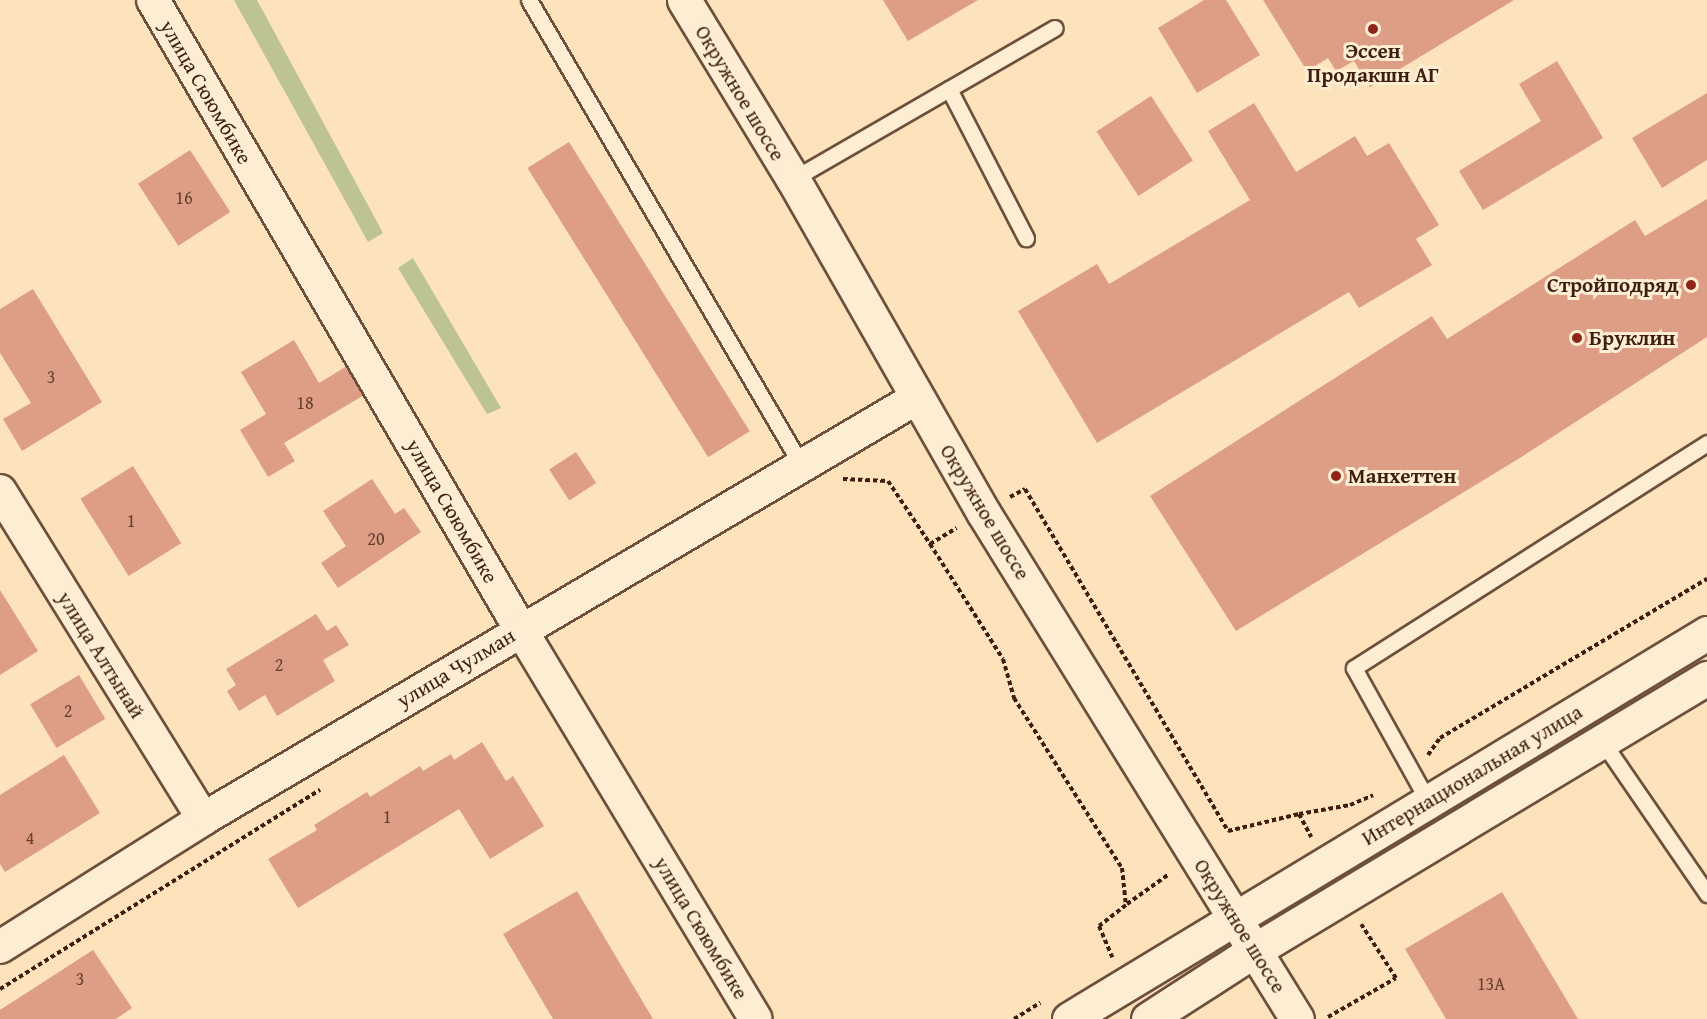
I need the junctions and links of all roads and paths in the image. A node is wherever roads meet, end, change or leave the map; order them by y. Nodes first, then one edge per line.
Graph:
1 (153, 0) edge
2 (529, 0) edge
3 (684, 0) edge
4 (1055, 28) dead end
5 (949, 89) junction
6 (793, 179) junction
7 (1026, 238) dead end
8 (916, 398) junction
9 (1707, 443) edge
10 (802, 466) junction
11 (835, 479) dead end
12 (0, 491) edge
13 (983, 512) junction
14 (930, 544) junction
15 (1707, 579) edge
16 (521, 630) junction
17 (1707, 633) edge
18 (1707, 678) edge
19 (1602, 741) junction
20 (327, 785) dead end
21 (1421, 788) junction
22 (203, 819) junction
23 (1707, 894) edge
24 (1236, 916) junction
25 (0, 947) edge
26 (1255, 950) junction
27 (1114, 960) dead end
28 (0, 989) edge
29 (1056, 1010) edge
30 (756, 1019) edge
31 (1014, 1019) edge
32 (1148, 1019) edge
33 (1297, 1019) edge

1 - 16 street, улица Сююмбике
2 - 10 lane
3 - 6 street, Окружное шоссе
4 - 5 lane
5 - 6 lane
5 - 7 lane
6 - 8 street, Окружное шоссе
8 - 10 street, улица Чулман
8 - 13 street, Окружное шоссе
9 - 21 lane
10 - 16 street, улица Чулман
11 - 14 path
12 - 22 street, улица Алтынай
13 - 14 path
13 - 21 path
13 - 24 street, Окружное шоссе
14 - 27 path
15 - 21 path
16 - 22 street, улица Чулман
16 - 30 street, улица Сююмбике
17 - 21 street, Интернациональная улица
18 - 19 street, Интернациональная улица
19 - 23 lane
19 - 26 street, Интернациональная улица
20 - 28 path
21 - 24 street, Интернациональная улица
22 - 25 street, улица Чулман
24 - 26 street, Окружное шоссе
24 - 29 street, Интернациональная улица
26 - 32 street, Интернациональная улица
26 - 33 street, Окружное шоссе
29 - 31 path

